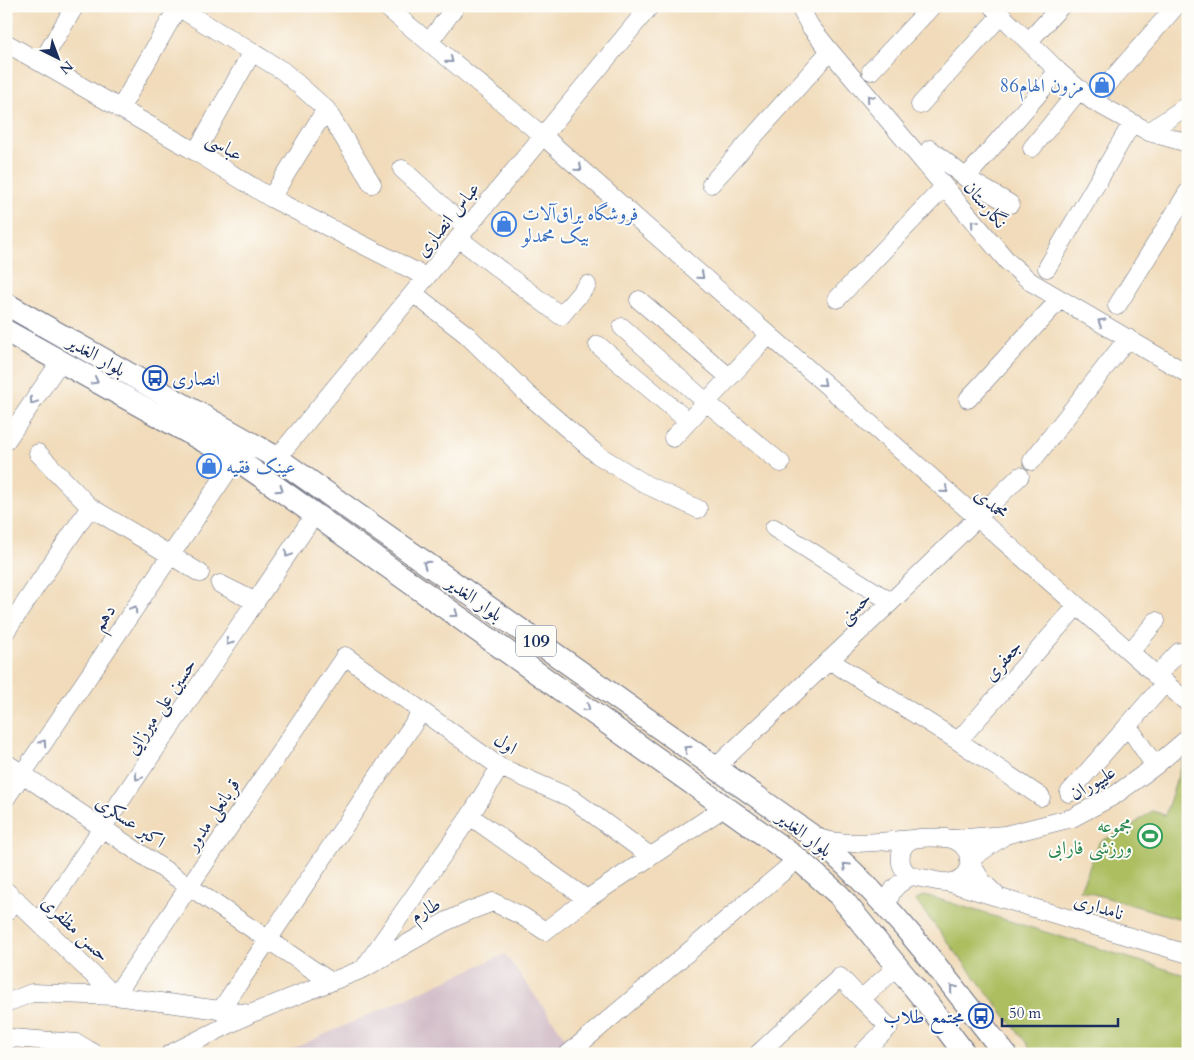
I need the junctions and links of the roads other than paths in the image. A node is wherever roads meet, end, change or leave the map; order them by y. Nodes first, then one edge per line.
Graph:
1 (75, 6) edge
2 (385, 6) edge
3 (456, 6) edge
4 (650, 6) edge
5 (799, 6) edge
6 (932, 6) edge
7 (1061, 6) edge
8 (1176, 6) edge
9 (177, 7) edge
10 (997, 11) edge
11 (1029, 41) junction
12 (429, 42) junction
13 (6, 43) edge
14 (830, 51) junction
15 (252, 52) junction
16 (41, 63) junction
17 (871, 71) dead end
18 (1058, 71) junction
19 (1080, 89) junction
20 (1093, 101) junction
21 (920, 105) dead end
22 (1188, 105) edge
23 (120, 109) junction
24 (326, 109) junction
25 (1132, 123) junction
26 (1149, 132) junction
27 (542, 136) junction
28 (1188, 143) edge
29 (1032, 148) dead end
30 (930, 149) dead end
31 (196, 152) junction
32 (402, 170) dead end
33 (966, 178) junction
34 (372, 184) dead end
35 (711, 184) dead end
36 (944, 186) junction
37 (1188, 192) edge
38 (271, 198) junction
39 (1010, 204) dead end
40 (462, 233) junction
41 (1047, 268) dead end
42 (426, 277) junction
43 (587, 285) dead end
44 (413, 293) junction
45 (837, 299) dead end
46 (1060, 299) junction
47 (639, 300) dead end
48 (6, 304) edge
49 (1117, 306) dead end
50 (622, 327) dead end
51 (6, 331) edge
52 (768, 335) junction
53 (1128, 338) junction
54 (598, 345) dead end
55 (60, 362) junction
56 (1188, 374) edge
57 (730, 377) junction
58 (968, 399) dead end
59 (706, 402) junction
60 (688, 421) junction
61 (673, 438) dead end
62 (6, 441) edge
63 (38, 453) dead end
64 (277, 458) junction
65 (236, 459) junction
66 (1032, 461) dead end
67 (781, 463) dead end
68 (1020, 476) dead end
69 (90, 508) junction
70 (698, 509) dead end
71 (315, 514) junction
72 (977, 518) junction
73 (774, 528) dead end
74 (170, 555) junction
75 (200, 573) dead end
76 (220, 584) dead end
77 (256, 602) junction
78 (891, 602) junction
79 (1077, 606) junction
80 (1156, 622) dead end
81 (6, 631) edge
82 (1130, 652) junction
83 (1179, 652) dead end
84 (345, 656) joint
85 (829, 660) junction
86 (1161, 679) junction
87 (1188, 703) edge
88 (422, 711) junction
89 (1128, 726) junction
90 (1188, 738) edge
91 (958, 741) junction
92 (6, 763) edge
93 (1155, 766) junction
94 (500, 767) junction
95 (715, 768) junction
96 (23, 774) junction
97 (1069, 794) dead end
98 (1041, 796) dead end
99 (6, 798) edge
100 (725, 807) junction
101 (470, 816) junction
102 (103, 828) junction
103 (1005, 835) junction
104 (814, 837) junction
105 (913, 839) junction
106 (953, 839) junction
107 (650, 856) junction
108 (798, 859) junction
109 (969, 860) junction
110 (911, 876) junction
111 (947, 882) junction
112 (189, 886) junction
113 (998, 898) junction
114 (587, 899) junction
115 (10, 901) edge
116 (888, 909) junction
117 (39, 921) junction
118 (268, 939) junction
119 (1188, 954) edge
120 (897, 967) junction
121 (363, 969) junction
122 (331, 982) junction
123 (115, 996) junction
124 (861, 999) junction
125 (6, 1003) edge
126 (220, 1011) junction
127 (250, 1014) junction
128 (6, 1040) edge
129 (95, 1054) edge
130 (170, 1054) edge
131 (568, 1054) edge
132 (758, 1054) edge
133 (861, 1054) edge
134 (965, 1054) edge
135 (1005, 1054) edge

1 - 16 street
2 - 12 street, محمدی
3 - 12 street
4 - 27 street, عباس انصاری
5 - 14 street, نگارستان
6 - 17 street
7 - 11 street
8 - 20 street
9 - 15 street
9 - 23 street
10 - 11 street
10 - 21 street
11 - 18 street
12 -> 27 street, محمدی
13 - 16 street, عباسی
14 - 35 street
36 -> 14 street, نگارستان
15 - 24 street
15 - 31 street
16 - 23 street, عباسی
18 - 19 street
18 - 33 street
19 - 20 street
19 - 29 street
20 - 25 street
22 - 26 street
23 - 31 street, عباسی
24 - 34 street
24 - 38 street
25 - 26 street
25 - 41 street
26 - 28 street
27 - 40 street, عباس انصاری
27 -> 52 street, محمدی
30 - 33 street
31 - 38 street, عباسی
32 - 40 street
33 - 39 street
36 - 45 street
46 -> 36 street, نگارستان
37 - 49 street
38 - 42 street, عباسی
40 - 42 street, عباس انصاری
40 - 43 street
42 - 44 street, عباس انصاری
44 - 64 street, عباس انصاری
44 - 70 street
53 -> 46 street, نگارستان
46 - 58 street
47 - 57 street
48 - 64 main road, بلوار الغدیر / 109
50 - 59 street
51 - 55 main road, بلوار الغدیر / 109
52 - 57 street
52 -> 72 street, محمدی
53 - 56 street, نگارستان
53 - 66 street
54 - 60 street
55 -> 62 street
55 -> 65 main road, بلوار الغدیر / 109
57 - 59 street
59 - 60 street
59 - 67 street
60 - 61 street
63 - 69 street
95 -> 64 main road, بلوار الغدیر / 109
65 -> 71 main road, بلوار الغدیر / 109
65 - 74 street, دهم
68 - 72 street, حسنی
69 - 74 street
69 - 81 street
71 -> 77 street, حسین علی میرزایی
71 -> 100 main road, بلوار الغدیر / 109
72 - 78 street, حسنی
72 - 79 street, محمدی
73 - 78 street
74 - 75 street
96 -> 74 street, دهم
76 - 77 street
77 -> 102 street, حسین علی میرزایی
78 - 85 street, حسنی
79 - 82 street, محمدی
79 - 91 street, جعفری
80 - 82 street
82 - 86 street, محمدی
83 - 86 street
84 - 88 street, اول
84 - 112 street, قربانعلی مدور
85 - 91 street
85 - 95 street, حسنی
86 - 87 street, محمدی
86 - 89 street
88 - 94 street, اول
88 - 118 street
89 - 93 street
89 - 97 street
90 - 93 street, علیپوران
91 - 98 street
92 - 96 street, اکبر عسکری
93 - 103 street, علیپوران
94 - 101 street
94 - 107 street, اول
95 - 104 main road, بلوار الغدیر / 109
96 - 99 street, دهم
96 - 102 street, اکبر عسکری
100 - 107 street, طارم
100 - 108 main road, بلوار الغدیر / 109
101 - 114 street
101 - 121 street
102 - 112 street, اکبر عسکری
102 - 117 street, حسین علی میرزایی
103 - 106 street
103 - 109 street
104 - 105 street
116 -> 104 main road, بلوار الغدیر / 109
105 - 106 street
105 - 110 street
106 - 109 street
107 - 114 street, طارم
108 - 120 main road, بلوار الغدیر / 109
108 - 131 street
109 - 111 street
109 - 113 street
110 - 111 street
110 - 116 street
111 - 113 street, نامداری
112 - 118 street, اکبر عسکری
112 - 123 street, قربانعلی مدور
113 - 119 street, نامداری
114 - 121 street, طارم
115 - 117 street, حسن مظفری
135 -> 116 main road, بلوار الغدیر / 109
117 - 123 street, حسن مظفری
118 - 122 street, اکبر عسکری
118 - 126 street
120 - 124 street
120 - 134 main road, بلوار الغدیر / 109
121 - 122 street, طارم
122 - 127 street, طارم
123 - 125 street, طارم
123 - 126 street, طارم
124 - 132 street
124 - 133 street
126 - 127 street, طارم
127 - 130 street
128 - 129 street

